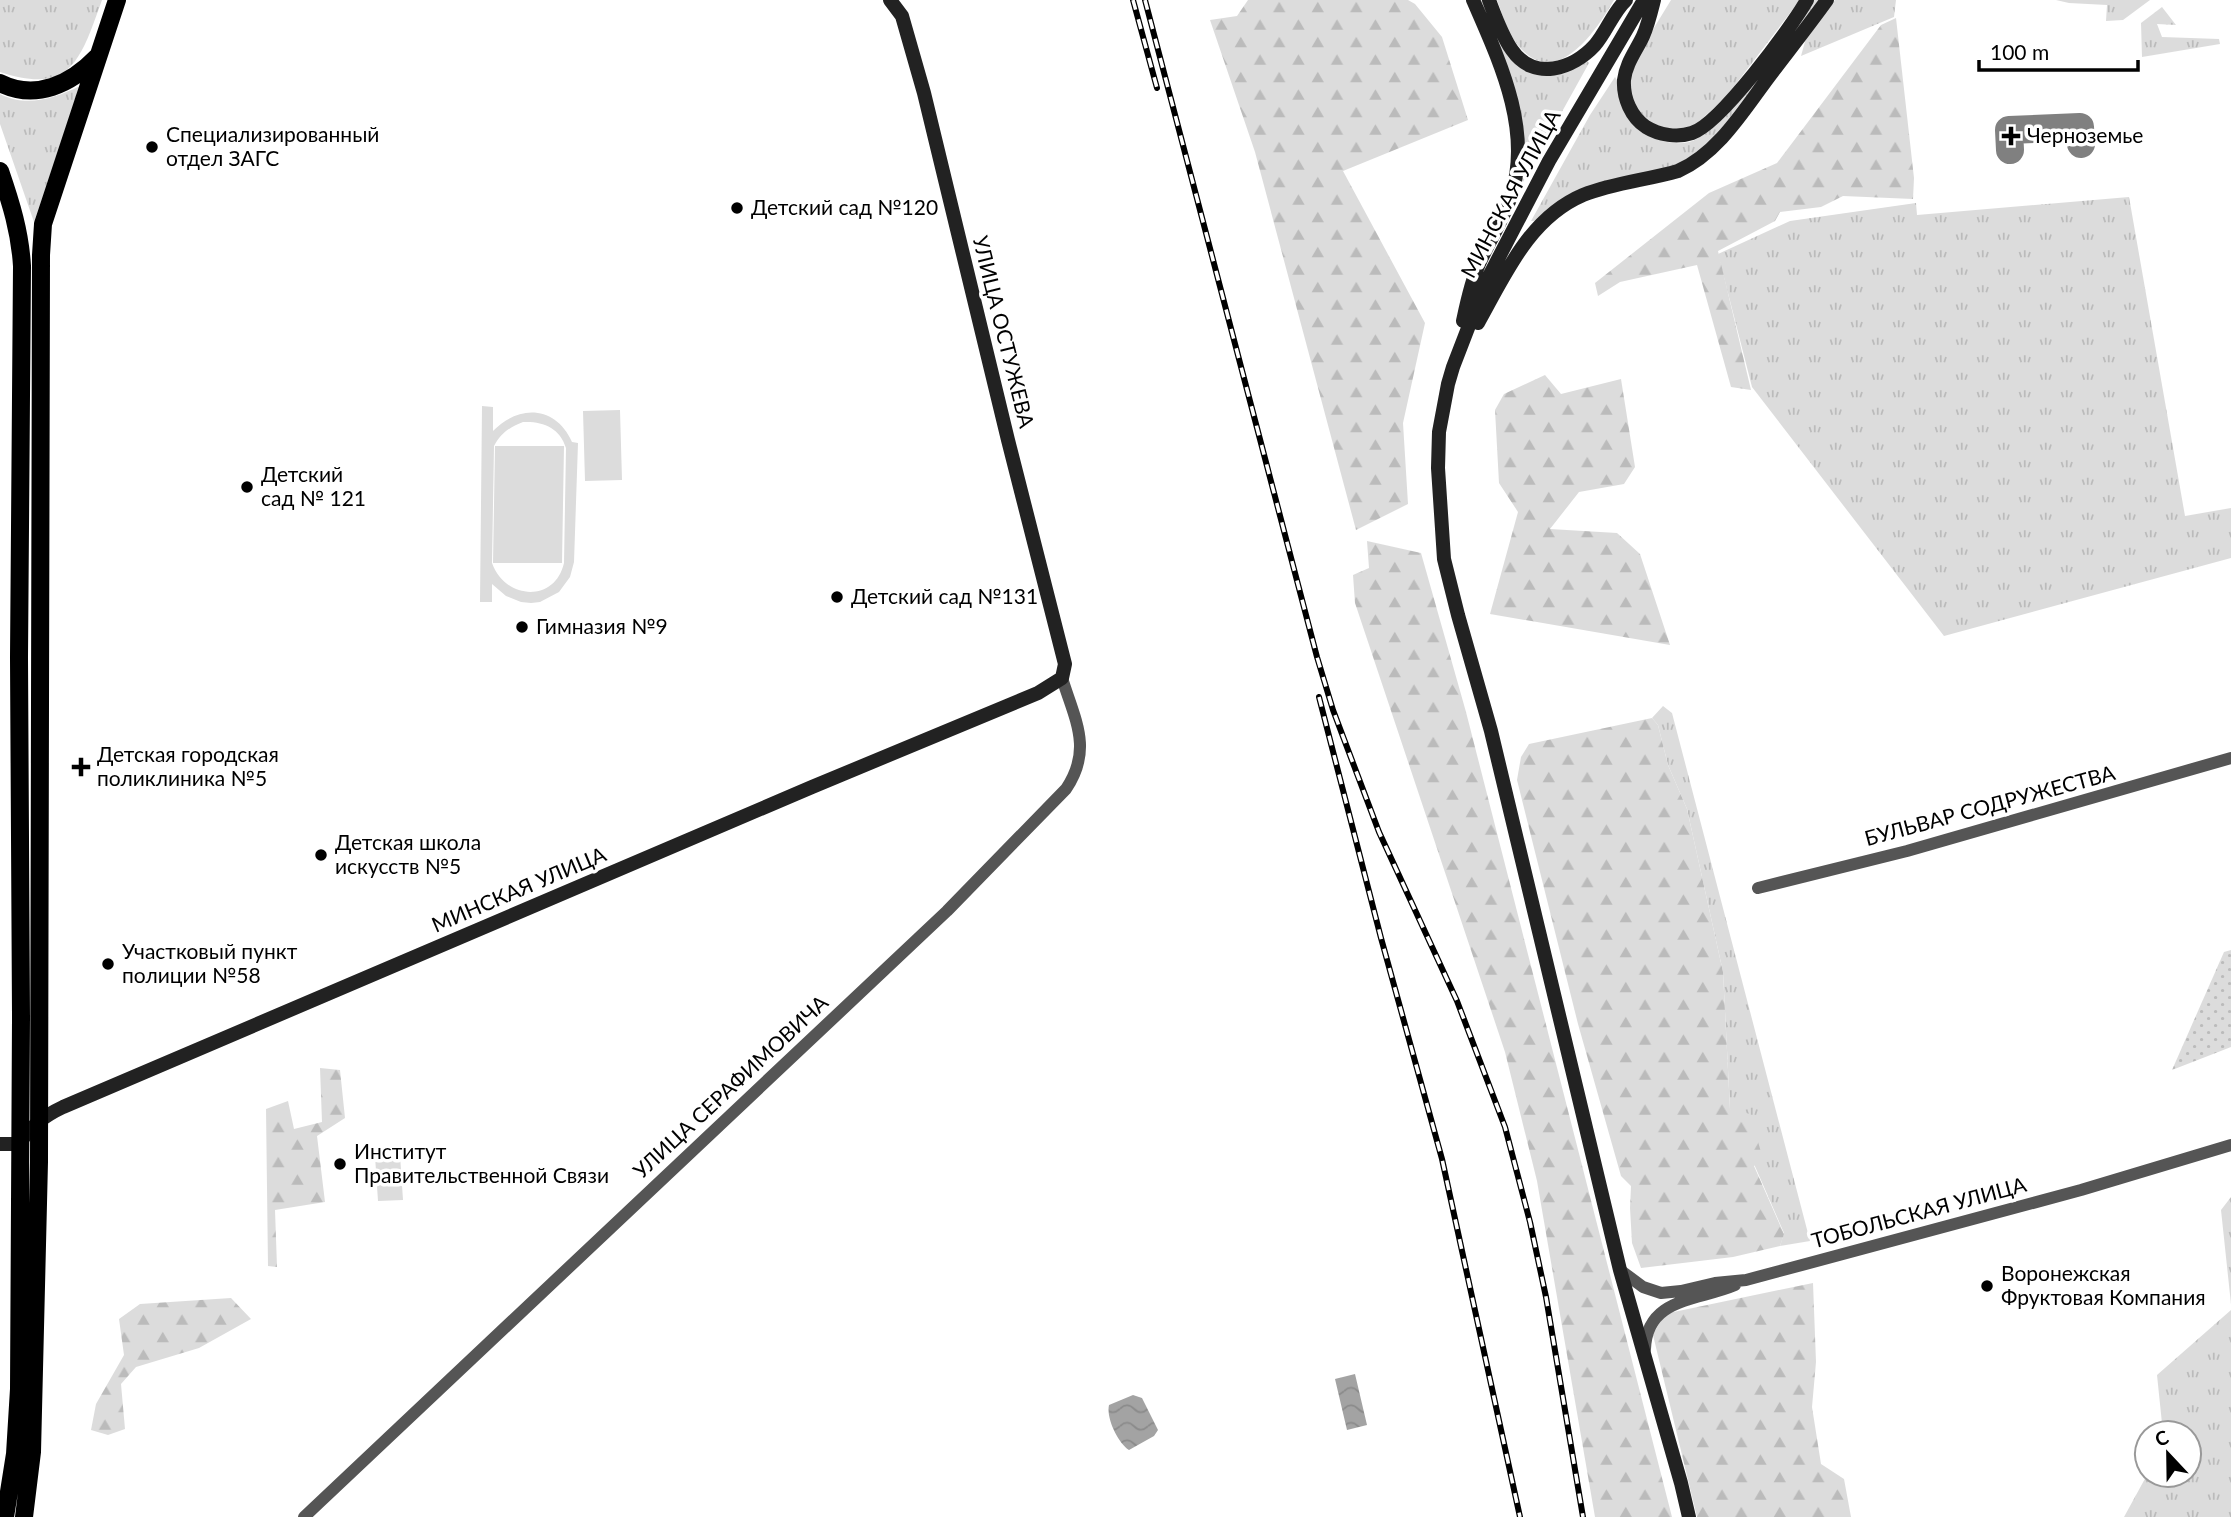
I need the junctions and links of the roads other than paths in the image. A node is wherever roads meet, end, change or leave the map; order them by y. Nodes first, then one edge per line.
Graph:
1 (117, 0) edge
2 (890, 0) edge
3 (1473, 0) edge
4 (1489, 0) edge
5 (1626, 0) edge
6 (1644, 0) edge
7 (1654, 0) edge
8 (1807, 0) edge
9 (1826, 2) edge
10 (98, 57) junction
11 (0, 83) edge
12 (0, 171) edge
13 (1452, 367) junction
14 (1062, 678) junction
15 (2231, 758) edge
16 (1758, 888) dead end
17 (38, 1121) junction
18 (0, 1144) edge
19 (19, 1144) junction
20 (2231, 1145) edge
21 (1620, 1270) junction
22 (1746, 1280) junction
23 (1645, 1357) junction
24 (5, 1517) edge
25 (24, 1517) edge
26 (304, 1517) edge
27 (1689, 1517) edge

1 - 10 main road
2 - 14 street, УЛИЦА ОСТУЖЕВА
3 - 13 street
4 - 5 street
6 - 13 street, МИНСКАЯ УЛИЦА
7 - 8 street
9 - 13 street
10 - 11 main road
10 - 17 main road
12 - 19 main road
13 - 21 street, МИНСКАЯ УЛИЦА
14 - 17 street, МИНСКАЯ УЛИЦА
14 - 26 street, УЛИЦА СЕРАФИМОВИЧА
15 - 16 street, БУЛЬВАР СОДРУЖЕСТВА
17 - 19 street, МИНСКАЯ УЛИЦА
17 - 25 main road
18 - 19 street
19 - 24 main road
20 - 22 street, ТОБОЛЬСКАЯ УЛИЦА
21 - 22 street, ТОБОЛЬСКАЯ УЛИЦА
21 - 23 street, МИНСКАЯ УЛИЦА
22 - 23 street
23 - 27 street, МИНСКАЯ УЛИЦА

